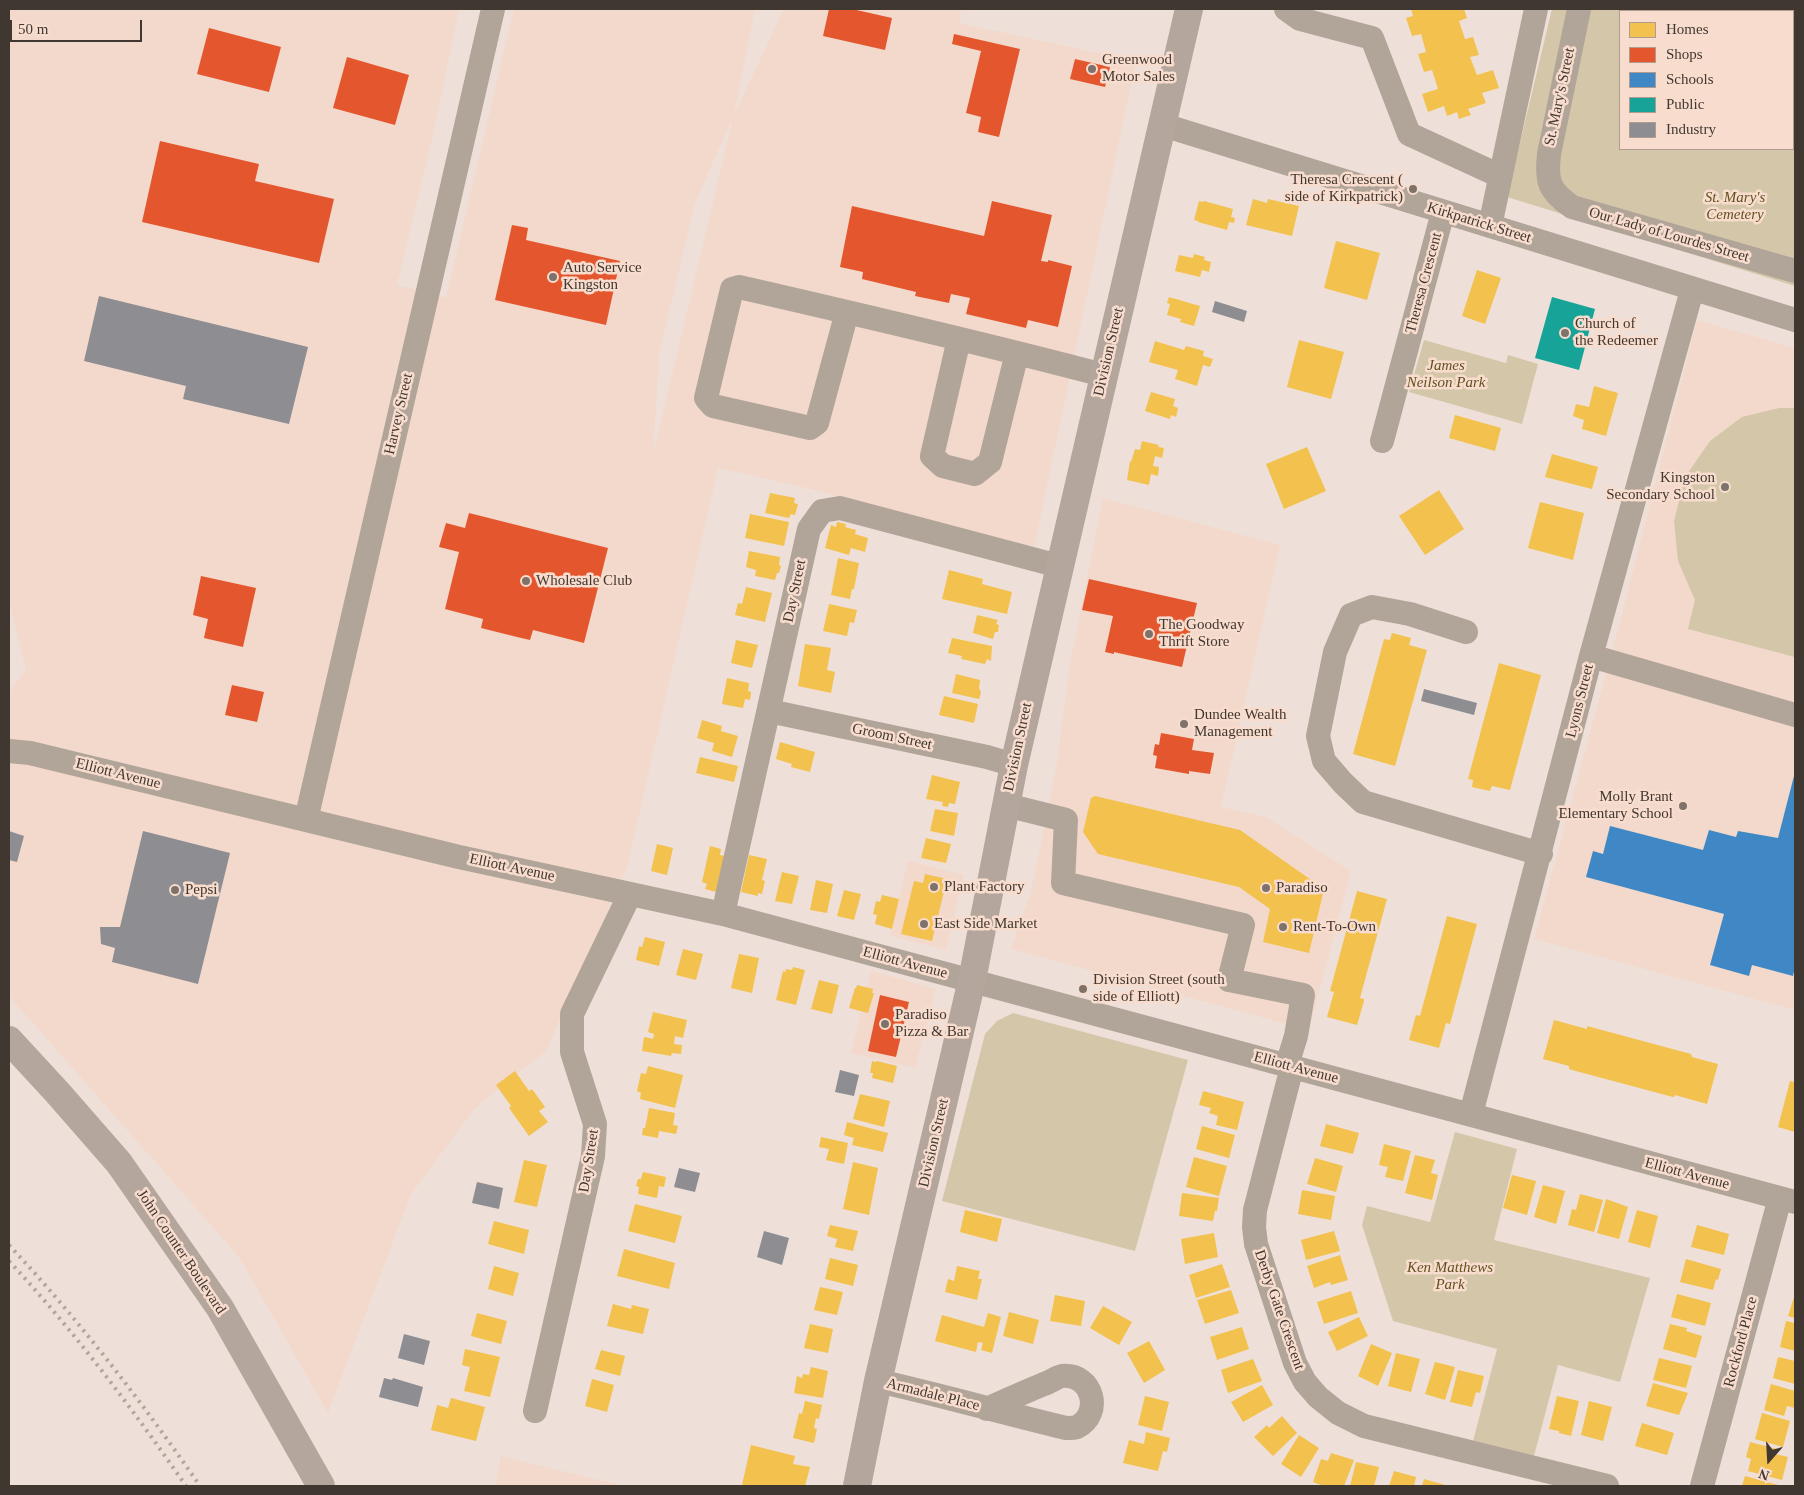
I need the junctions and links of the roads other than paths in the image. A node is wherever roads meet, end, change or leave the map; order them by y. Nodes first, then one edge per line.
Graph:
1 (493, 9) edge
2 (1189, 9) edge
3 (1286, 9) edge
4 (1536, 9) edge
5 (1579, 9) edge
6 (1163, 126) junction
7 (1500, 176) junction
8 (1550, 186) joint
9 (1442, 212) junction
10 (1490, 226) junction
11 (1795, 271) edge
12 (1692, 290) junction
13 (847, 312) junction
14 (1795, 320) edge
15 (959, 339) junction
16 (1017, 352) junction
17 (1103, 375) junction
18 (1382, 441) dead end
19 (1059, 566) junction
20 (1466, 632) dead end
21 (1591, 656) junction
22 (769, 711) junction
23 (1795, 715) edge
24 (9, 751) edge
25 (1014, 765) junction
26 (1006, 805) junction
27 (306, 820) junction
28 (1540, 854) junction
29 (630, 894) junction
30 (722, 914) junction
31 (972, 980) junction
32 (9, 1040) edge
33 (1290, 1066) junction
34 (1471, 1114) junction
35 (1788, 1200) edge
36 (878, 1381) junction
37 (987, 1409) dead end
38 (535, 1411) dead end
39 (321, 1486) edge
40 (857, 1486) edge
41 (1607, 1486) edge
42 (1702, 1486) edge

1 - 27 street, Harvey Street
2 - 6 main road, Division Street
3 - 7 street
4 - 7 street
5 - 8 street, St. Mary's Street
6 - 9 street, Kirkpatrick Street
6 - 17 main road, Division Street
7 - 10 street
8 - 11 street, Our Lady of Lourdes Street
9 - 10 street, Kirkpatrick Street
9 - 18 street, Theresa Crescent
10 - 12 street, Kirkpatrick Street
12 - 14 street, Kirkpatrick Street
12 - 21 street, Lyons Street
13 - 13 street
13 - 15 street
15 - 16 street
15 - 16 street
16 - 17 street
17 - 19 main road, Division Street
19 - 22 street, Day Street
19 - 25 main road, Division Street
20 - 28 street
21 - 23 street
21 - 28 street, Lyons Street
22 - 25 street, Groom Street
22 - 30 street, Day Street
24 - 27 street, Elliott Avenue
25 - 26 main road, Division Street
26 - 31 main road, Division Street
26 - 33 street, Derby Gate Crescent
27 - 29 street, Elliott Avenue
28 - 34 street, Lyons Street
29 - 30 street, Elliott Avenue
29 - 38 street, Day Street
30 - 31 street, Elliott Avenue
31 - 33 street, Elliott Avenue
31 - 36 main road, Division Street
32 - 39 main road, John Counter Boulevard
33 - 34 street, Elliott Avenue
33 - 41 street, Derby Gate Crescent
34 - 35 street, Elliott Avenue
35 - 42 street, Rockford Place
36 - 37 street, Armadale Place
36 - 40 main road, Division Street

